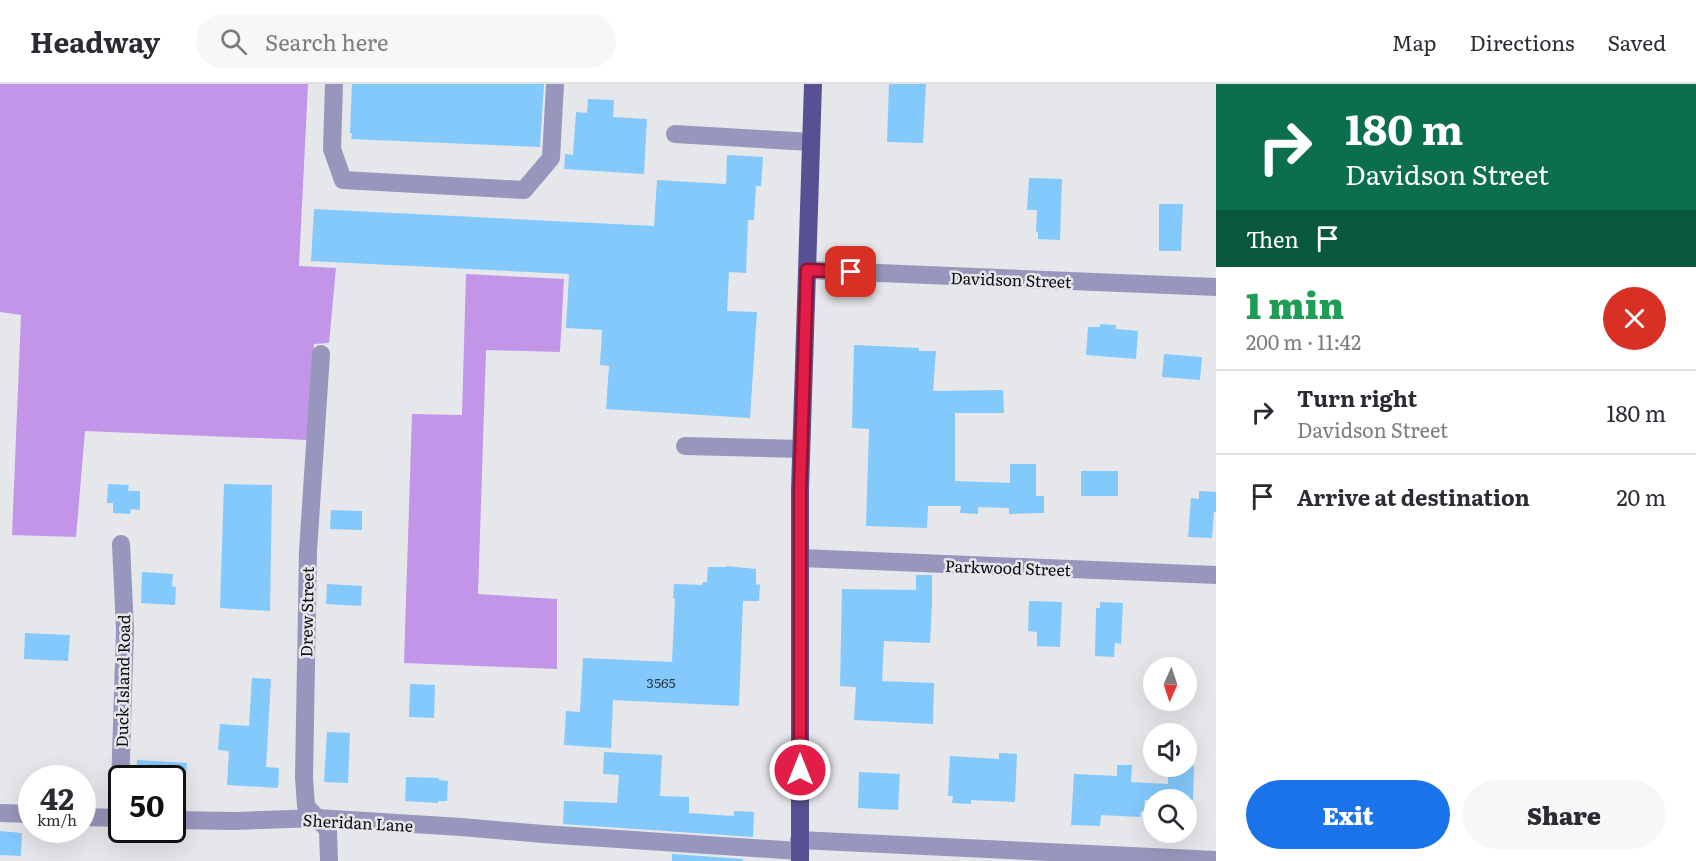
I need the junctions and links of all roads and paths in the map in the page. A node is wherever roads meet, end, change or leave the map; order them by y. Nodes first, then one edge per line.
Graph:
1 (334, 84) edge
2 (555, 84) edge
3 (813, 84) edge
4 (675, 134) dead end
5 (811, 142) junction
6 (807, 270) junction
7 (1216, 287) edge
8 (321, 354) dead end
9 (685, 446) dead end
10 (801, 450) junction
11 (121, 544) dead end
12 (801, 558) junction
13 (1216, 575) edge
14 (121, 765) edge
15 (0, 813) edge
16 (18, 814) edge
17 (316, 818) junction
18 (186, 820) edge
19 (800, 851) edge
20 (1216, 860) edge
21 (329, 861) edge

1 - 2 street
3 - 5 main road
4 - 5 street
5 - 6 main road
6 - 7 street, Davidson Street
6 - 10 main road
8 - 17 street, Drew Street
9 - 10 street
10 - 12 main road
11 - 14 street, Duck Island Road
12 - 13 street, Parkwood Street
12 - 19 main road
15 - 16 street
17 - 18 street, Sheridan Lane
17 - 19 street, Sheridan Lane
17 - 21 street, Drew Street
19 - 20 street, Sheridan Lane

